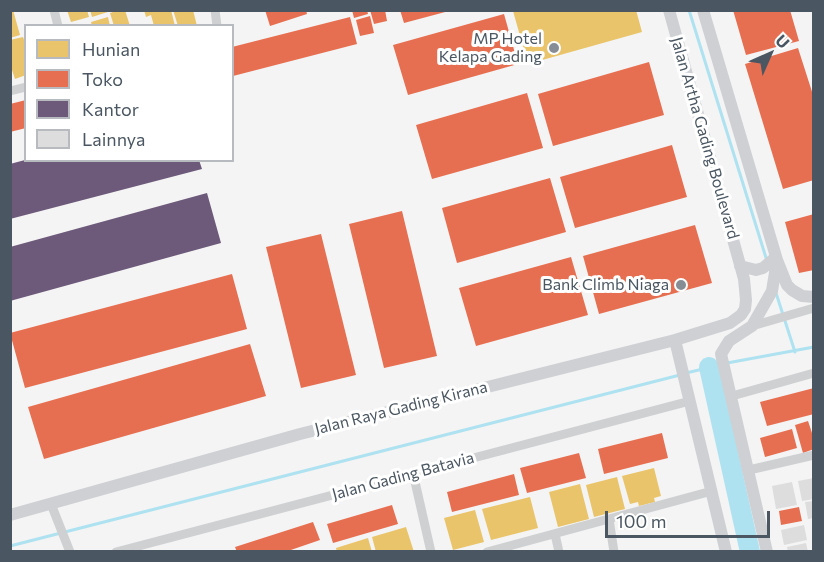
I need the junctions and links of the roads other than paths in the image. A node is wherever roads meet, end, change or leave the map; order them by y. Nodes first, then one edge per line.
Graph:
1 (669, 10) edge
2 (702, 10) edge
3 (743, 267) junction
4 (775, 267) junction
5 (813, 297) edge
6 (813, 308) edge
7 (752, 326) junction
8 (675, 340) junction
9 (813, 373) edge
10 (731, 392) junction
11 (689, 398) junction
12 (813, 455) edge
13 (749, 470) junction
14 (413, 473) junction
15 (712, 491) junction
16 (51, 504) junction
17 (10, 515) edge
18 (609, 519) junction
19 (555, 534) junction
20 (121, 551) edge
21 (70, 552) edge
22 (431, 552) edge
23 (487, 552) edge
24 (559, 552) edge
25 (614, 552) edge
26 (726, 552) edge
27 (767, 552) edge

1 - 3 main road, Jalan Artha Gading Boulevard
2 - 4 main road, Jalan Artha Gading Boulevard
3 - 4 main road
3 - 8 main road, Jalan Raya Gading Kirana
4 - 5 main road, Jalan Artha Gading Boulevard
4 - 7 main road
6 - 7 street
7 - 10 main road
8 - 11 main road
8 - 16 main road, Jalan Raya Gading Kirana
9 - 10 street
10 - 13 main road
11 - 14 street, Jalan Gading Batavia
11 - 15 main road
12 - 13 street
13 - 27 main road
14 - 20 street, Jalan Gading Batavia
14 - 22 street
15 - 18 street
15 - 26 main road
16 - 17 main road, Jalan Raya Gading Kirana
16 - 21 street
18 - 19 street
18 - 25 street
19 - 23 street
19 - 24 street

